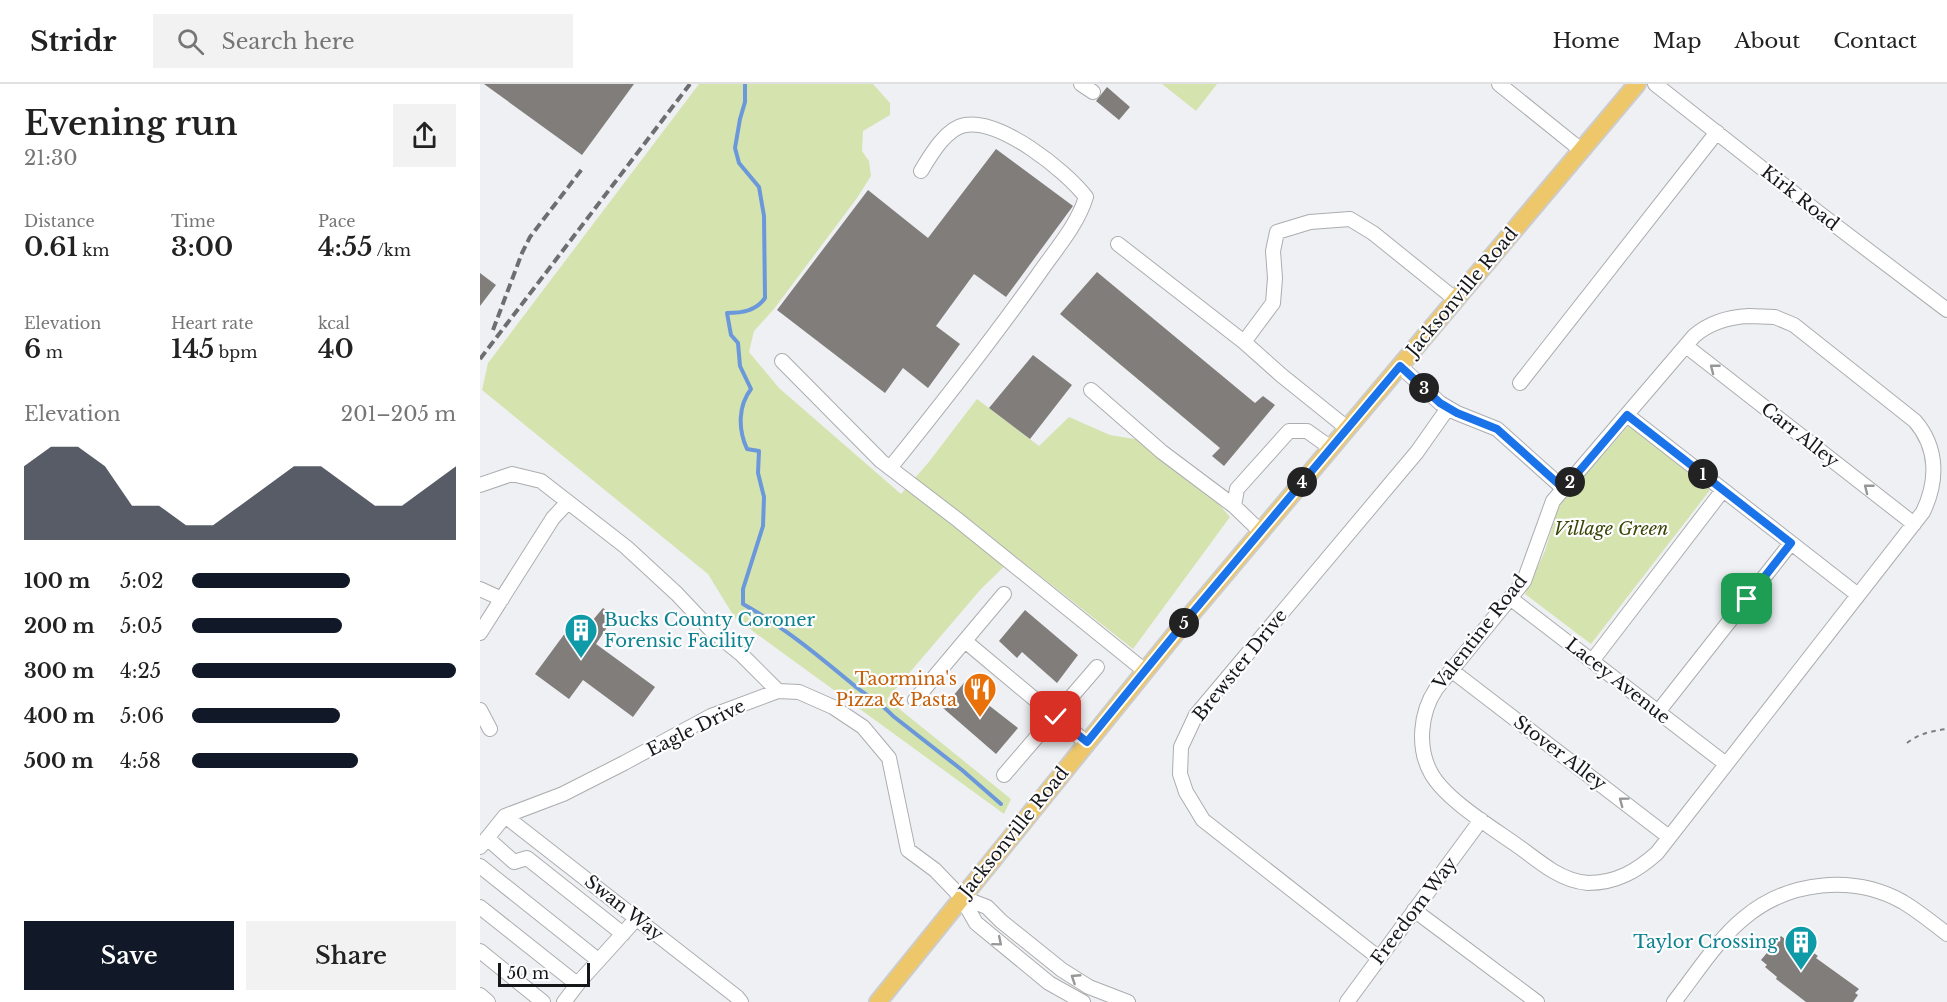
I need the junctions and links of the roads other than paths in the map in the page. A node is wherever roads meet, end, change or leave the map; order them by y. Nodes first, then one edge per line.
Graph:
1 (1499, 84) edge
2 (1637, 84) edge
3 (1655, 84) edge
4 (1717, 132) junction
5 (1581, 150) junction
6 (921, 171) dead end
7 (1118, 244) dead end
8 (1455, 298) junction
9 (1945, 303) edge
10 (1244, 342) junction
11 (1686, 346) junction
12 (782, 361) dead end
13 (1400, 366) junction
14 (1520, 383) dead end
15 (1091, 390) dead end
16 (1448, 408) junction
17 (1627, 415) junction
18 (1347, 428) junction
19 (1330, 448) junction
20 (890, 468) junction
21 (480, 485) edge
22 (1564, 489) junction
23 (1723, 490) junction
24 (567, 503) junction
25 (1234, 506) junction
26 (1914, 524) junction
27 (1261, 532) junction
28 (1791, 543) junction
29 (480, 589) edge
30 (1004, 594) dead end
31 (1858, 595) junction
32 (1510, 598) junction
33 (501, 599) junction
34 (480, 633) edge
35 (965, 641) junction
36 (1592, 660) junction
37 (1097, 668) dead end
38 (1451, 670) junction
39 (1145, 671) junction
40 (778, 690) junction
41 (915, 700) dead end
42 (480, 710) edge
43 (1658, 712) junction
44 (1056, 717) junction
45 (490, 729) dead end
46 (1087, 742) junction
47 (1726, 764) junction
48 (1004, 775) dead end
49 (505, 816) junction
50 (1482, 820) junction
51 (1669, 837) junction
52 (483, 843) edge
53 (480, 866) edge
54 (961, 897) junction
55 (480, 907) edge
56 (1414, 910) junction
57 (638, 918) junction
58 (623, 933) junction
59 (1947, 934) edge
60 (480, 951) edge
61 (1379, 958) junction
62 (598, 960) junction
63 (577, 984) junction
64 (480, 995) edge
65 (488, 1002) edge
66 (543, 1002) edge
67 (564, 1002) edge
68 (741, 1002) edge
69 (878, 1002) edge
70 (1083, 1002) edge
71 (1128, 1002) edge
72 (1347, 1002) edge
73 (1537, 1002) edge
74 (1674, 1002) edge

1 - 5 street
2 - 5 main road, Jacksonville Road
3 - 4 street, Kirk Road
4 - 9 street, Kirk Road
4 - 14 street
5 - 8 main road, Jacksonville Road
6 - 20 street
7 - 10 street
8 - 10 street
8 - 13 main road, Jacksonville Road
10 - 18 street
11 - 17 street, Valentine Road
26 -> 11 street, Carr Alley
11 - 26 street, Valentine Road
12 - 20 street
13 - 16 street
13 - 18 main road, Jacksonville Road
15 - 25 street
16 - 22 street
16 - 61 street, Brewster Drive
17 - 22 street, Valentine Road
17 - 23 street
18 - 19 main road, Jacksonville Road
19 - 25 street
19 - 27 main road, Jacksonville Road
20 - 39 street
21 - 24 street
22 - 32 street, Valentine Road
23 - 28 street
23 - 36 street
24 - 33 street
24 - 40 street
25 - 27 street
26 - 31 street, Valentine Road
27 - 39 main road, Jacksonville Road
28 - 31 street
28 - 43 street
29 - 33 street
30 - 35 street
31 - 47 street, Valentine Road
32 - 36 street, Lacey Avenue
32 - 38 street, Valentine Road
33 - 34 street
35 - 41 street
35 - 44 street
36 - 43 street, Lacey Avenue
37 - 44 street
38 - 50 street, Valentine Road
51 -> 38 street, Stover Alley
39 - 46 main road, Jacksonville Road
40 - 49 street, Eagle Drive
40 - 54 street
42 - 45 street
43 - 47 street, Lacey Avenue
44 - 46 street
44 - 48 street
46 - 54 main road, Jacksonville Road
47 - 51 street, Valentine Road
49 - 52 street
49 - 57 street, Swan Way
50 - 51 street, Valentine Road
50 - 56 street, Freedom Way
52 - 58 street
53 - 62 street
54 - 69 main road, Jacksonville Road
54 -> 70 street
71 -> 54 street
55 - 63 street
56 - 61 street, Freedom Way
56 - 73 street
57 - 58 street
57 - 68 street, Swan Way
58 - 62 street
59 - 74 street
60 - 66 street
61 - 72 street, Freedom Way
62 - 63 street
63 - 67 street
64 - 65 street

